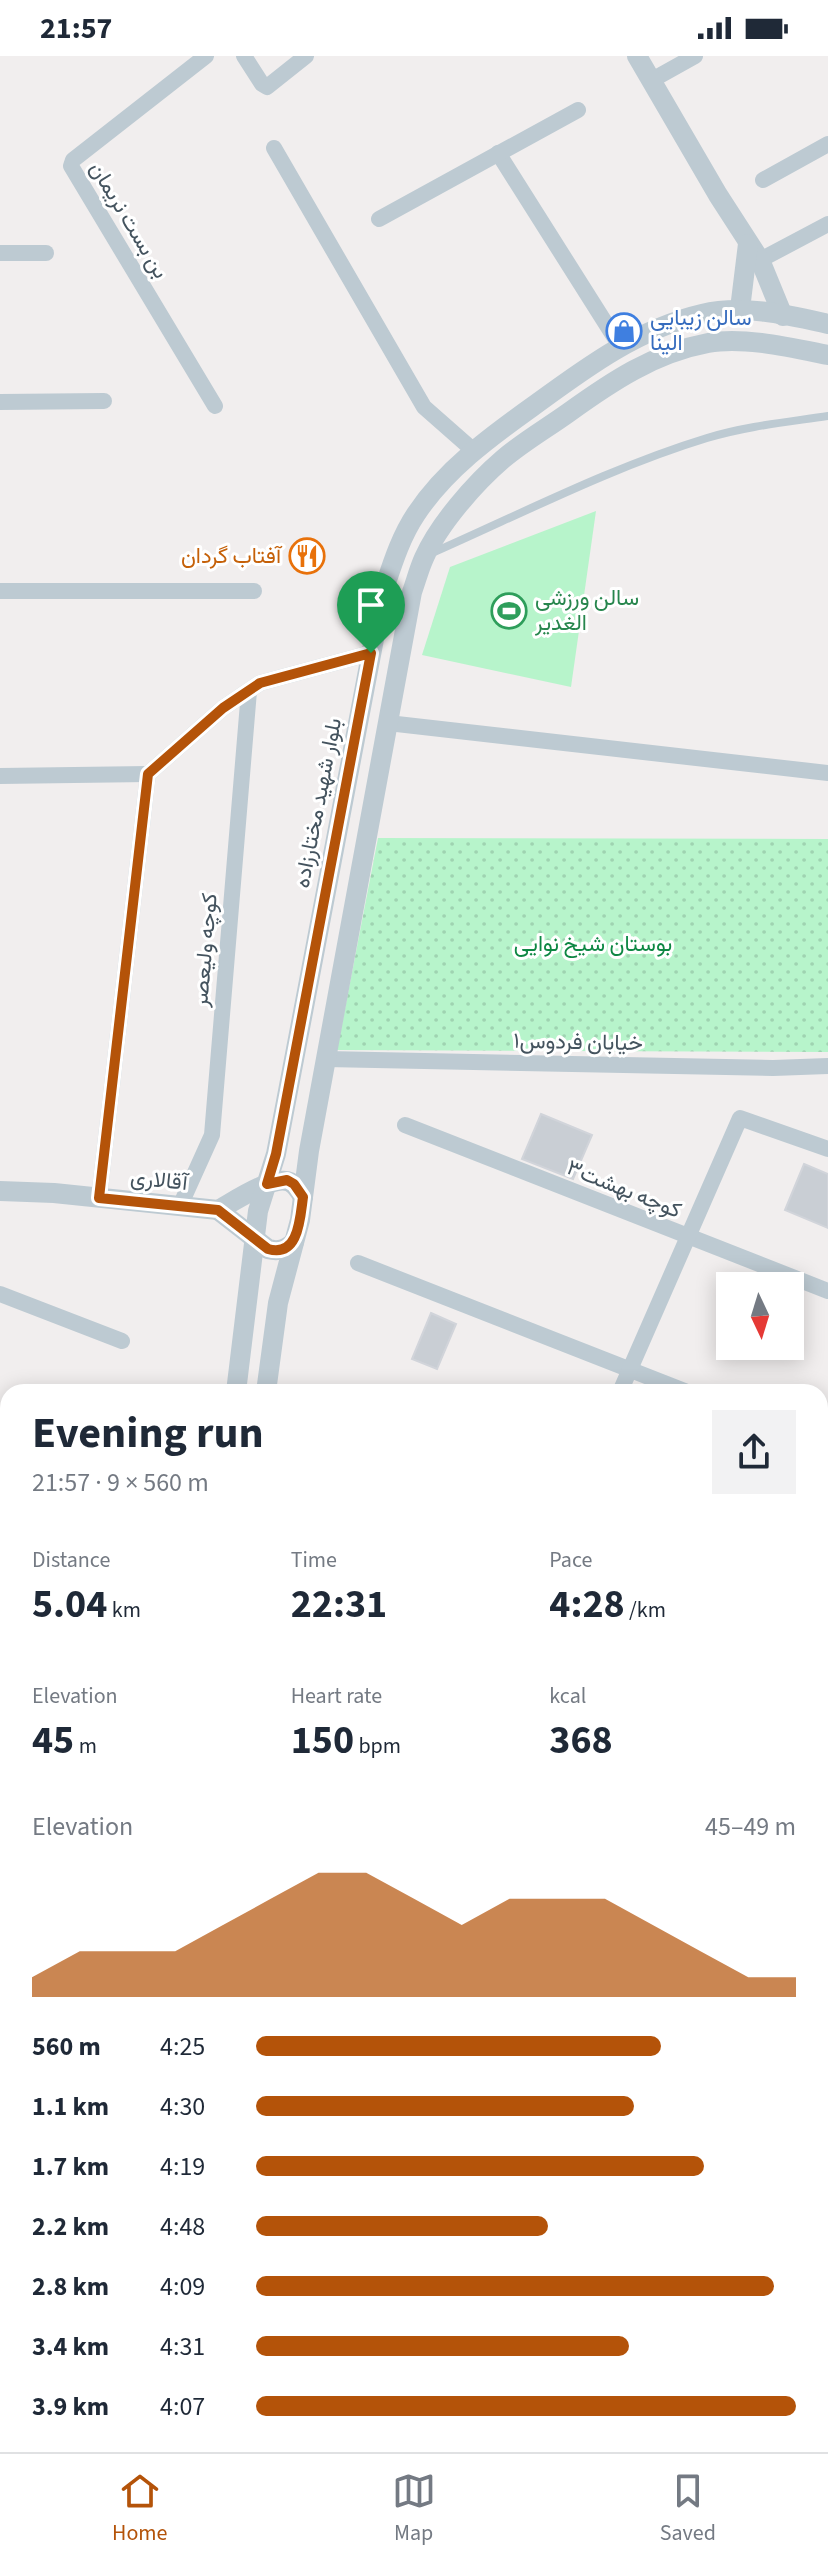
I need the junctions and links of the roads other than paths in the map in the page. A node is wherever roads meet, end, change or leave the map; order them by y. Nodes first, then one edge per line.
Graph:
1 (206, 56) edge
2 (244, 56) edge
3 (306, 56) edge
4 (637, 56) edge
5 (695, 56) edge
6 (652, 80) junction
7 (578, 110) dead end
8 (828, 144) edge
9 (274, 148) dead end
10 (498, 153) junction
11 (763, 180) dead end
12 (379, 219) dead end
13 (828, 224) edge
14 (754, 252) junction
15 (0, 253) edge
16 (46, 253) dead end
17 (740, 309) junction
18 (783, 316) junction
19 (828, 324) edge
20 (620, 346) junction
21 (828, 355) edge
22 (104, 401) dead end
23 (0, 402) edge
24 (215, 406) dead end
25 (828, 416) edge
26 (474, 451) junction
27 (424, 556) junction
28 (0, 591) edge
29 (254, 591) dead end
30 (371, 653) junction
31 (249, 691) junction
32 (388, 723) junction
33 (828, 773) edge
34 (148, 774) junction
35 (0, 776) edge
36 (326, 1059) junction
37 (828, 1066) edge
38 (405, 1125) dead end
39 (828, 1149) edge
40 (267, 1184) junction
41 (0, 1191) edge
42 (303, 1197) junction
43 (99, 1198) junction
44 (180, 1206) junction
45 (218, 1210) junction
46 (254, 1238) junction
47 (687, 1238) junction
48 (294, 1242) junction
49 (358, 1263) dead end
50 (828, 1291) edge
51 (0, 1294) edge
52 (122, 1341) dead end
53 (630, 1369) junction
54 (237, 1384) edge
55 (267, 1384) edge
56 (623, 1384) edge
57 (667, 1384) edge

1 - 24 street, بن بست نریمان
2 - 3 street
4 - 6 street
5 - 6 street
6 - 14 street
7 - 10 street
8 - 11 street
9 - 26 street
10 - 12 street
10 - 20 street
13 - 14 street
14 - 17 street
14 - 18 street
15 - 16 street
17 - 18 street, بلوار شهید مختارزاده
17 - 20 street, بلوار شهید مختارزاده
18 - 19 street, بلوار شهید مختارزاده
20 - 26 street, بلوار شهید مختارزاده
21 - 27 street
22 - 23 street
25 - 27 lane
26 - 30 street, بلوار شهید مختارزاده
27 - 32 street
28 - 29 street
30 - 31 street
30 - 40 street, بلوار شهید مختارزاده
31 - 34 street
31 - 44 street, کوچه ولیعصر
32 - 33 street
32 - 36 street
34 - 35 street
34 - 43 street
36 - 37 street, خیابان فردوس۱
36 - 42 street
38 - 47 street, کوچه بهشت۳
39 - 47 street
40 - 42 street
40 - 45 street
40 - 46 street, بلوار شهید مختارزاده
41 - 43 street, آقالاری
42 - 48 street
43 - 44 street, آقالاری
44 - 45 street, آقالاری
45 - 46 street
46 - 48 street
46 - 54 street, بلوار شهید مختارزاده
47 - 50 street, کوچه بهشت۳
47 - 53 street
48 - 55 street
49 - 53 street
51 - 52 street
53 - 56 street
53 - 57 street

